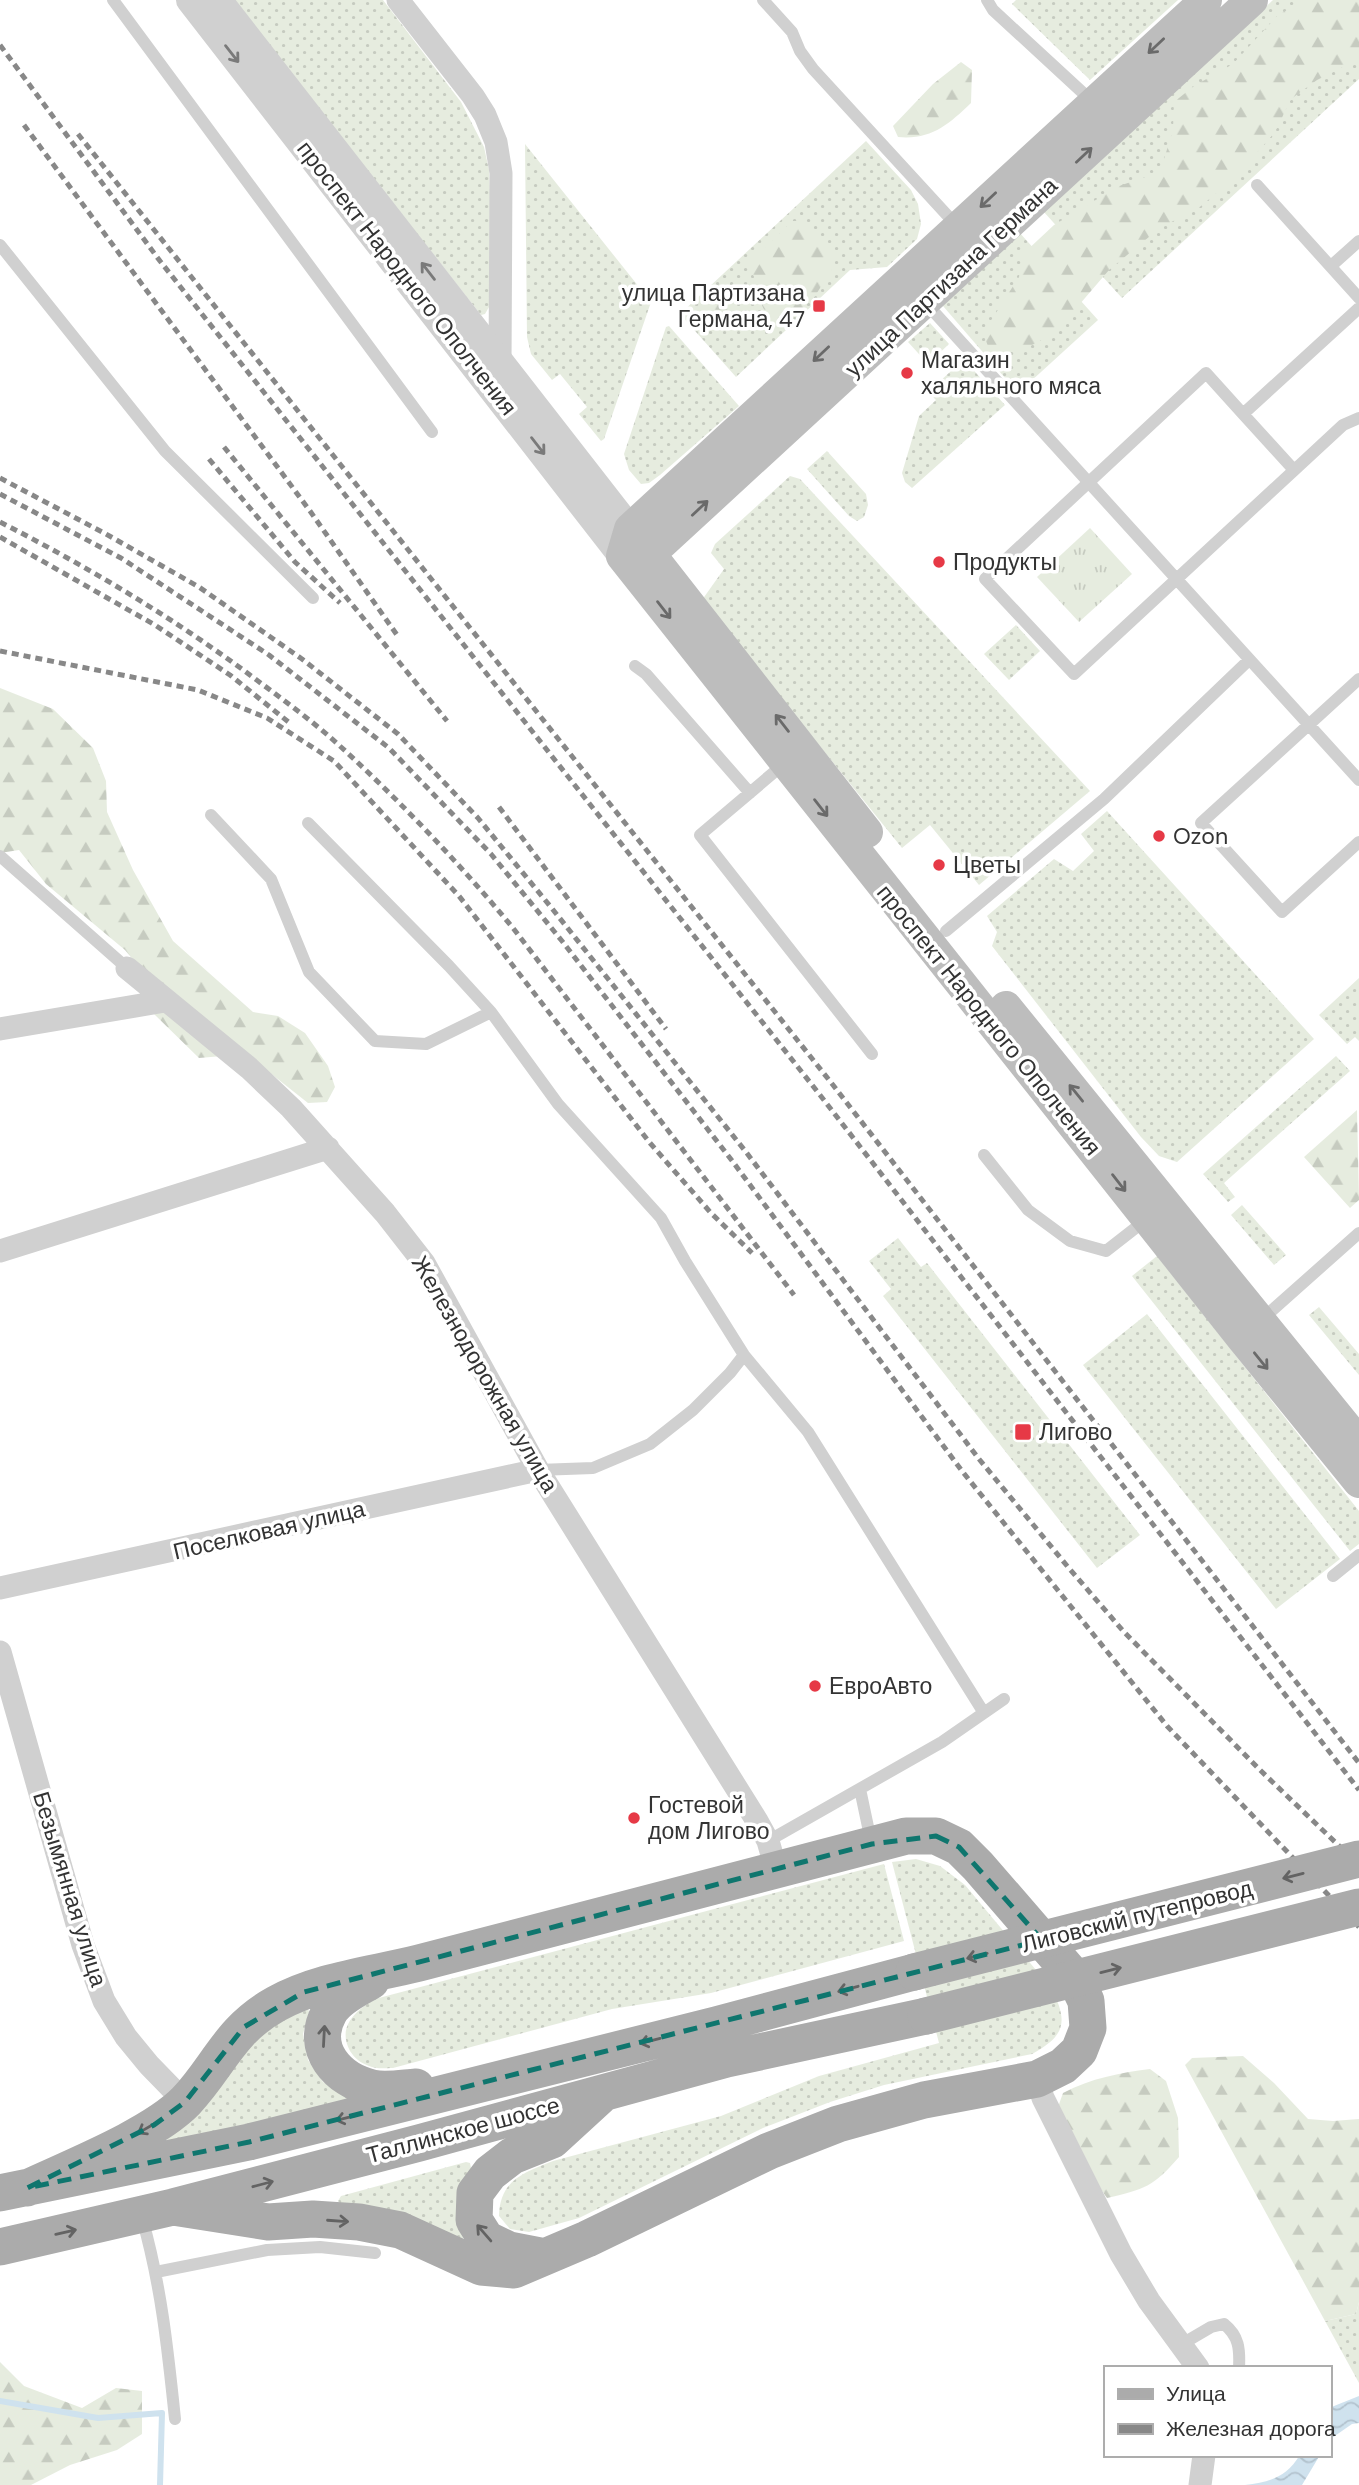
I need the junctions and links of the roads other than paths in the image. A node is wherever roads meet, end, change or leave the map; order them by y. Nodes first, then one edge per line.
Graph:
1 (113, 0) edge
2 (190, 0) edge
3 (218, 0) edge
4 (398, 0) edge
5 (763, 0) edge
6 (980, 0) edge
7 (1206, 0) edge
8 (1252, 0) edge
9 (990, 5) edge
10 (1105, 115) junction
11 (1257, 185) dead end
12 (969, 239) junction
13 (1359, 241) edge
14 (0, 245) edge
15 (1331, 266) junction
16 (914, 290) junction
17 (1359, 298) edge
18 (1359, 308) edge
19 (500, 364) junction
20 (1243, 414) junction
21 (1359, 418) edge
22 (432, 432) dead end
23 (1294, 470) junction
24 (1089, 482) junction
25 (634, 547) junction
26 (1176, 578) junction
27 (313, 598) dead end
28 (1249, 660) junction
29 (635, 666) dead end
30 (1359, 679) edge
31 (1309, 725) junction
32 (785, 763) junction
33 (1359, 780) edge
34 (750, 793) junction
35 (211, 815) dead end
36 (308, 823) dead end
37 (1359, 842) edge
38 (0, 856) edge
39 (946, 931) junction
40 (127, 968) joint
41 (165, 1000) junction
42 (491, 1012) junction
43 (0, 1029) edge
44 (872, 1054) dead end
45 (328, 1148) junction
46 (984, 1155) dead end
47 (1147, 1219) junction
48 (1359, 1233) edge
49 (0, 1251) edge
50 (1261, 1321) junction
51 (744, 1355) junction
52 (1359, 1443) edge
53 (538, 1470) junction
54 (1359, 1482) edge
55 (1357, 1562) edge
56 (1333, 1576) dead end
57 (0, 1588) edge
58 (0, 1652) edge
59 (1004, 1699) dead end
60 (984, 1713) junction
61 (860, 1790) junction
62 (872, 1844) junction
63 (772, 1855) junction
64 (1359, 1860) edge
65 (1359, 1907) edge
66 (388, 1971) junction
67 (914, 1972) joint
68 (926, 2016) joint
69 (1037, 2079) junction
70 (483, 2083) junction
71 (606, 2091) junction
72 (185, 2102) junction
73 (14, 2191) edge
74 (157, 2210) junction
75 (0, 2247) edge
76 (376, 2253) dead end
77 (545, 2257) junction
78 (156, 2272) junction
79 (1182, 2344) junction
80 (1197, 2366) edge
81 (1239, 2366) edge
82 (176, 2418) dead end
83 (1203, 2458) edge
84 (1200, 2485) edge

1 - 22 lane
2 -> 25 street, проспект Народного Ополчения
19 -> 3 street, проспект Народного Ополчения
4 - 19 street
5 - 12 lane
6 - 9 lane
7 -> 10 main road, улица Партизана Германа
8 - 10 main road, улица Партизана Германа
9 - 10 lane
10 - 12 main road, улица Партизана Германа
11 - 15 lane
12 - 16 main road, улица Партизана Германа
13 - 15 lane
14 - 27 lane
15 - 17 lane
16 - 24 lane
16 - 25 main road, улица Партизана Германа
18 - 20 lane
19 - 25 street, проспект Народного Ополчения
20 - 23 lane
20 - 24 lane
21 - 23 lane
23 - 26 lane
24 - 26 lane
24 - 26 lane
25 -> 32 main road, проспект Народного Ополчения
39 -> 25 main road, проспект Народного Ополчения
26 - 28 lane
28 - 31 lane
28 - 39 lane
29 - 34 lane
30 - 31 lane
31 - 33 lane
31 - 37 lane
32 - 34 lane
32 -> 47 main road, проспект Народного Ополчения
34 - 44 lane
35 - 42 lane
36 - 42 lane
38 - 40 lane
50 -> 39 main road, проспект Народного Ополчения
40 - 41 street, Железнодорожная улица
41 - 43 street
41 - 45 street, Железнодорожная улица
42 - 51 lane
45 - 49 street
45 - 53 street, Железнодорожная улица
46 - 47 lane
47 -> 54 main road, проспект Народного Ополчения
48 - 50 lane
50 - 52 main road, проспект Народного Ополчения
51 - 53 lane
51 - 60 lane
53 - 57 street, Поселковая улица
53 - 63 street, Железнодорожная улица
55 - 56 lane
58 - 72 street, Безымянная улица
59 - 60 lane
60 - 61 lane
61 - 62 lane
61 - 63 lane
62 - 63 main road
62 - 69 main road
63 - 66 main road
64 -> 67 main road, Лиговский путепровод, bridge
68 -> 65 main road, Лиговский путепровод, bridge
70 -> 66 main road
66 - 72 main road
67 -> 70 main road, Таллинское шоссе
68 - 71 main road, Таллинское шоссе
69 - 77 main road
69 - 79 street
70 -> 73 main road, Таллинское шоссе
74 -> 71 main road, Таллинское шоссе
77 -> 71 main road
72 -> 73 main road
75 -> 74 main road, Таллинское шоссе
74 -> 77 main road
74 - 78 lane
76 - 78 lane
78 - 82 lane
79 - 80 street
79 - 81 lane
83 - 84 street

